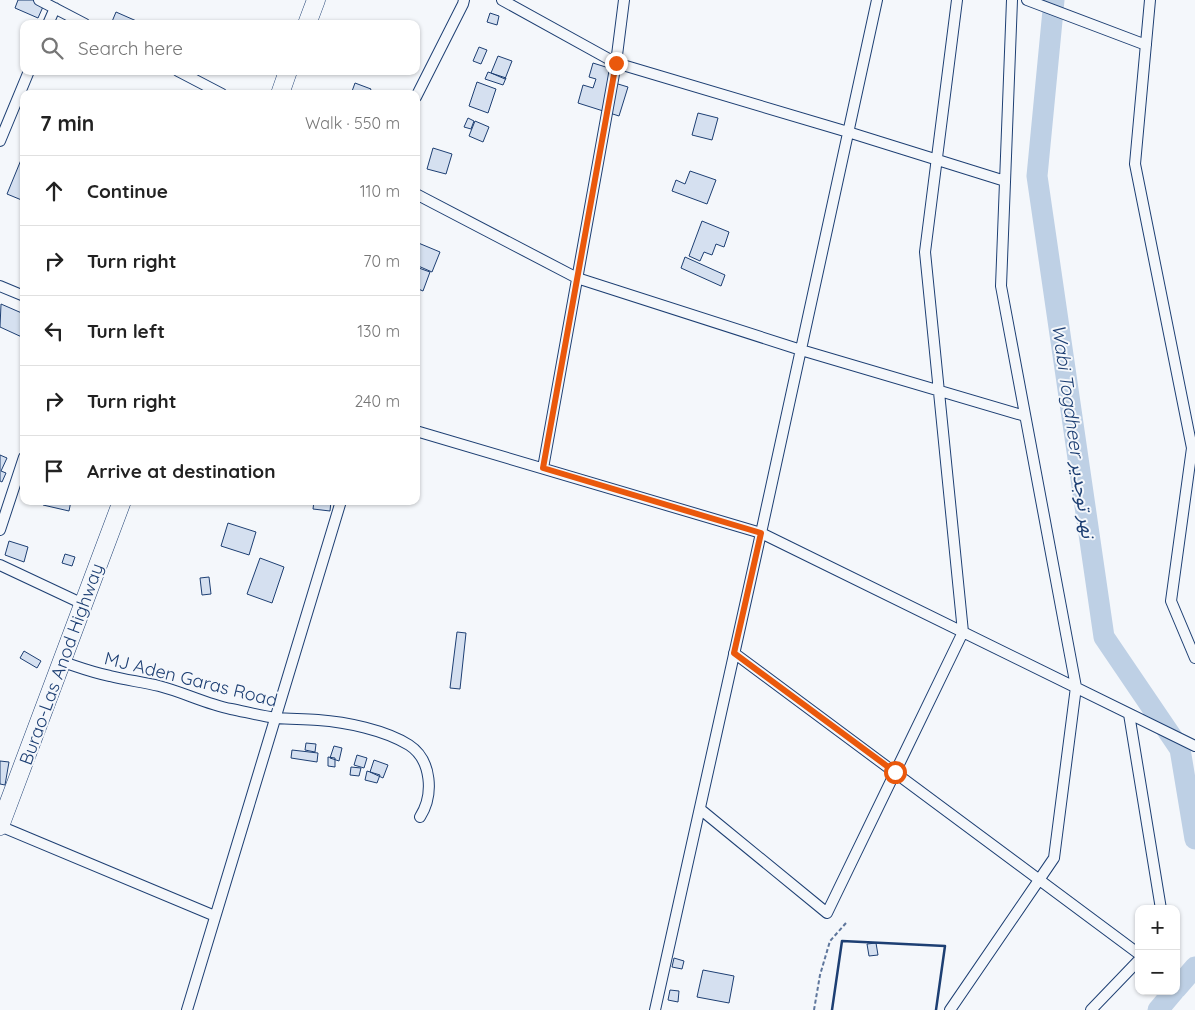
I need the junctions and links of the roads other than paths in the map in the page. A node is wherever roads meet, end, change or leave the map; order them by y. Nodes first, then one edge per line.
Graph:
1 (39, 0) edge
2 (316, 0) edge
3 (464, 0) edge
4 (502, 0) edge
5 (624, 0) edge
6 (877, 0) edge
7 (957, 0) edge
8 (1012, 0) edge
9 (1027, 0) edge
10 (1150, 0) edge
11 (55, 8) junction
12 (50, 20) edge
13 (78, 20) edge
14 (308, 20) edge
15 (1146, 45) junction
16 (616, 63) junction
17 (27, 75) edge
18 (186, 75) edge
19 (287, 75) edge
20 (21, 90) edge
21 (214, 90) edge
22 (281, 90) edge
23 (420, 90) edge
24 (20, 93) edge
25 (848, 132) junction
26 (0, 141) edge
27 (936, 159) junction
28 (1005, 181) junction
29 (420, 196) edge
30 (577, 278) junction
31 (0, 286) edge
32 (20, 294) edge
33 (801, 350) junction
34 (938, 391) junction
35 (1025, 416) junction
36 (420, 432) edge
37 (543, 468) junction
38 (20, 470) edge
39 (120, 505) edge
40 (340, 505) edge
41 (0, 530) edge
42 (761, 533) junction
43 (0, 565) edge
44 (83, 604) junction
45 (963, 632) junction
46 (734, 653) junction
47 (1195, 658) edge
48 (62, 662) junction
49 (1076, 687) junction
50 (1129, 714) junction
51 (275, 718) junction
52 (1195, 746) edge
53 (895, 772) junction
54 (700, 808) junction
55 (420, 817) dead end
56 (0, 826) edge
57 (1039, 880) junction
58 (1160, 905) edge
59 (215, 916) junction
60 (1135, 951) edge
61 (1135, 964) edge
62 (187, 1010) edge
63 (655, 1010) edge
64 (950, 1010) edge
65 (1091, 1010) edge

1 - 11 street
2 - 14 highway
3 - 23 street
4 - 16 street
5 - 16 street
6 - 25 street
7 - 27 street
8 - 28 street
9 - 15 street
10 - 15 street
11 - 12 street
11 - 13 street
15 - 47 street
16 - 25 street
16 - 30 street
17 - 20 street
18 - 21 street
19 - 22 highway
24 - 26 street
25 - 27 street
25 - 33 street
27 - 28 street
27 - 34 street
28 - 35 street
29 - 30 street
30 - 33 street
30 - 37 street
31 - 32 street
33 - 34 street
33 - 42 street
34 - 35 street
34 - 45 street
35 - 49 street
36 - 37 street
37 - 42 street
38 - 41 street
39 - 44 highway, Burao-Las Anod Highway
40 - 51 street
42 - 45 street
42 - 46 street
43 - 44 street
44 - 48 highway, Burao-Las Anod Highway
45 - 49 street
45 - 53 street
46 - 53 street
46 - 54 street
48 - 51 street, MJ Aden Garas Road
48 - 56 highway, Burao-Las Anod Highway
49 - 50 street
49 - 57 street
50 - 52 street
50 - 58 street
51 - 55 street, MJ Aden Garas Road
51 - 59 street
53 - 54 street
53 - 57 street
54 - 63 street
56 - 59 street
57 - 60 street
57 - 64 street
59 - 62 street
61 - 65 street

